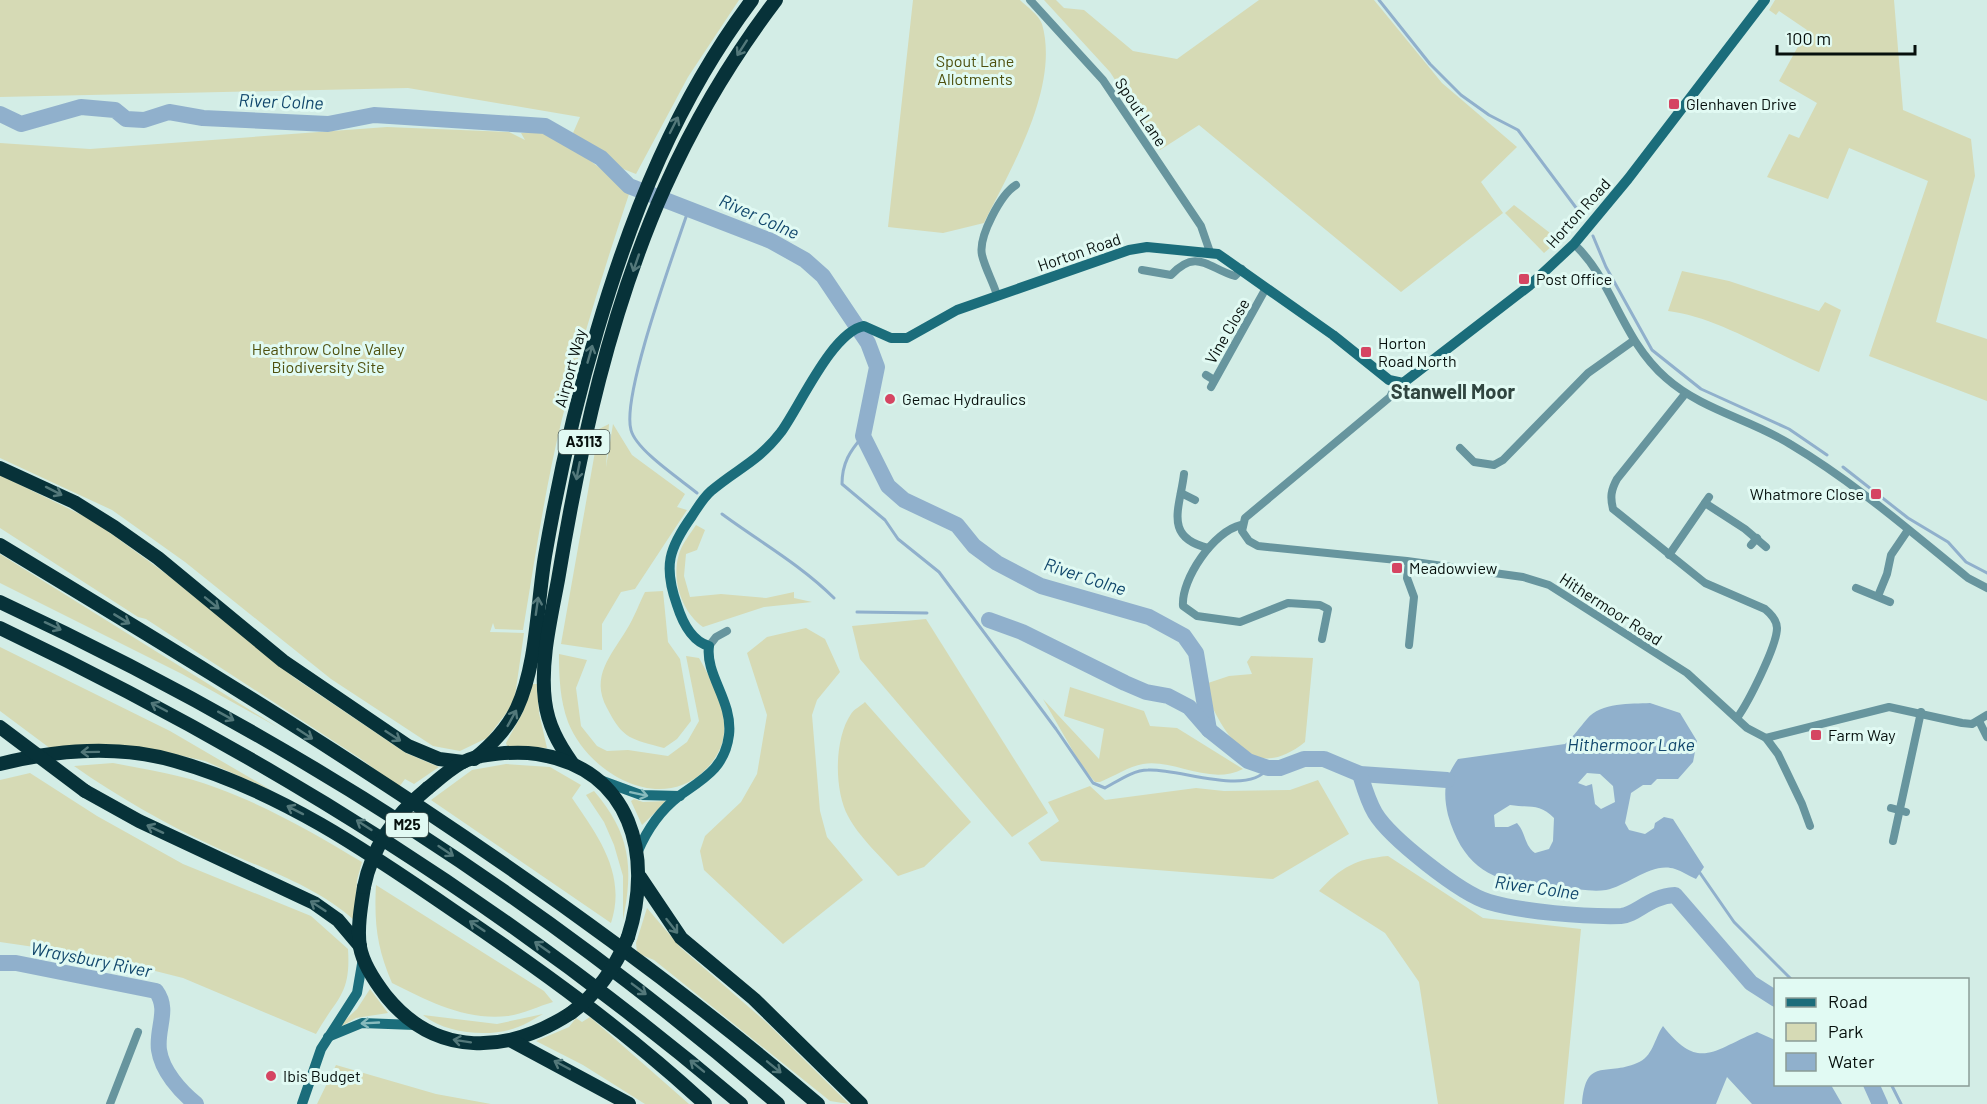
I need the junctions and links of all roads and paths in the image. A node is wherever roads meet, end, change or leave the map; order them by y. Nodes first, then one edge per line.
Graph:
1 (752, 0) edge
2 (776, 0) edge
3 (1030, 0) edge
4 (1764, 0) edge
5 (1016, 185) dead end
6 (1574, 244) junction
7 (1210, 252) junction
8 (1242, 269) junction
9 (1142, 270) dead end
10 (1266, 288) junction
11 (997, 295) junction
12 (1633, 341) junction
13 (1206, 375) dead end
14 (1396, 383) junction
15 (1685, 394) junction
16 (1460, 448) dead end
17 (0, 468) edge
18 (1184, 474) dead end
19 (1181, 493) junction
20 (1195, 500) dead end
21 (1242, 525) junction
22 (1908, 530) junction
23 (1757, 538) junction
24 (0, 545) edge
25 (1750, 545) dead end
26 (1766, 547) dead end
27 (1208, 548) junction
28 (1669, 555) junction
29 (1409, 562) junction
30 (1856, 588) dead end
31 (1987, 588) edge
32 (1878, 596) junction
33 (0, 602) edge
34 (1890, 602) dead end
35 (0, 628) edge
36 (727, 631) dead end
37 (1322, 639) dead end
38 (1408, 645) dead end
39 (709, 646) junction
40 (1921, 712) junction
41 (1987, 716) edge
42 (1737, 718) junction
43 (1979, 721) junction
44 (0, 727) edge
45 (1783, 736) junction
46 (1987, 737) edge
47 (1766, 738) junction
48 (1778, 754) junction
49 (468, 760) junction
50 (572, 763) junction
51 (0, 764) edge
52 (600, 780) junction
53 (680, 796) junction
54 (1810, 826) dead end
55 (1893, 841) dead end
56 (638, 851) junction
57 (640, 877) junction
58 (362, 952) junction
59 (415, 1025) junction
60 (138, 1032) dead end
61 (328, 1037) junction
62 (512, 1041) junction
63 (110, 1104) edge
64 (302, 1104) edge
65 (629, 1104) edge
66 (705, 1104) edge
67 (741, 1104) edge
68 (778, 1104) edge
69 (818, 1104) edge
70 (861, 1104) edge

49 -> 1 highway, Airport Way / A3113
2 -> 50 highway, Airport Way / A3113
3 - 7 street, Spout Lane
4 - 6 street, Horton Road
5 - 11 street
6 - 12 street
6 - 14 street, Horton Road
7 - 8 street, Horton Road
7 - 11 street, Horton Road
8 - 9 street
8 - 10 street, Horton Road
10 - 13 street, Vine Close
10 - 14 street, Horton Road
11 - 39 street, Horton Road
12 - 15 street
12 - 16 street
14 - 21 street
15 - 22 street
15 - 28 street
17 -> 49 highway
18 - 19 street
19 - 20 street
19 - 27 street
21 - 27 street
21 - 29 street, Hithermoor Road
22 - 31 street
22 - 32 street
23 - 25 street
23 - 26 street
23 - 28 street
24 -> 69 highway, M25
27 - 37 street
28 - 42 street
29 - 38 street
29 - 42 street, Hithermoor Road
30 - 32 street
32 - 34 street
33 -> 68 highway, M25
67 -> 35 highway, M25
36 - 39 street
39 - 53 street
40 - 43 street
40 - 45 street
40 - 55 street
41 - 43 street
42 - 47 street, Hithermoor Road
43 - 46 street
58 -> 44 highway, bridge
45 - 47 street
45 - 48 street
47 - 48 street
48 - 54 street
49 - 50 highway
49 - 58 highway, Airport Way, bridge
50 - 52 highway
66 -> 51 highway, M25
52 -> 53 street
52 - 56 highway
53 - 56 street
56 - 57 highway
57 - 62 highway, bridge
57 -> 70 highway
58 - 59 highway
58 - 61 street
59 -> 61 street
62 -> 59 highway
60 - 63 street
61 - 64 street
65 -> 62 highway

